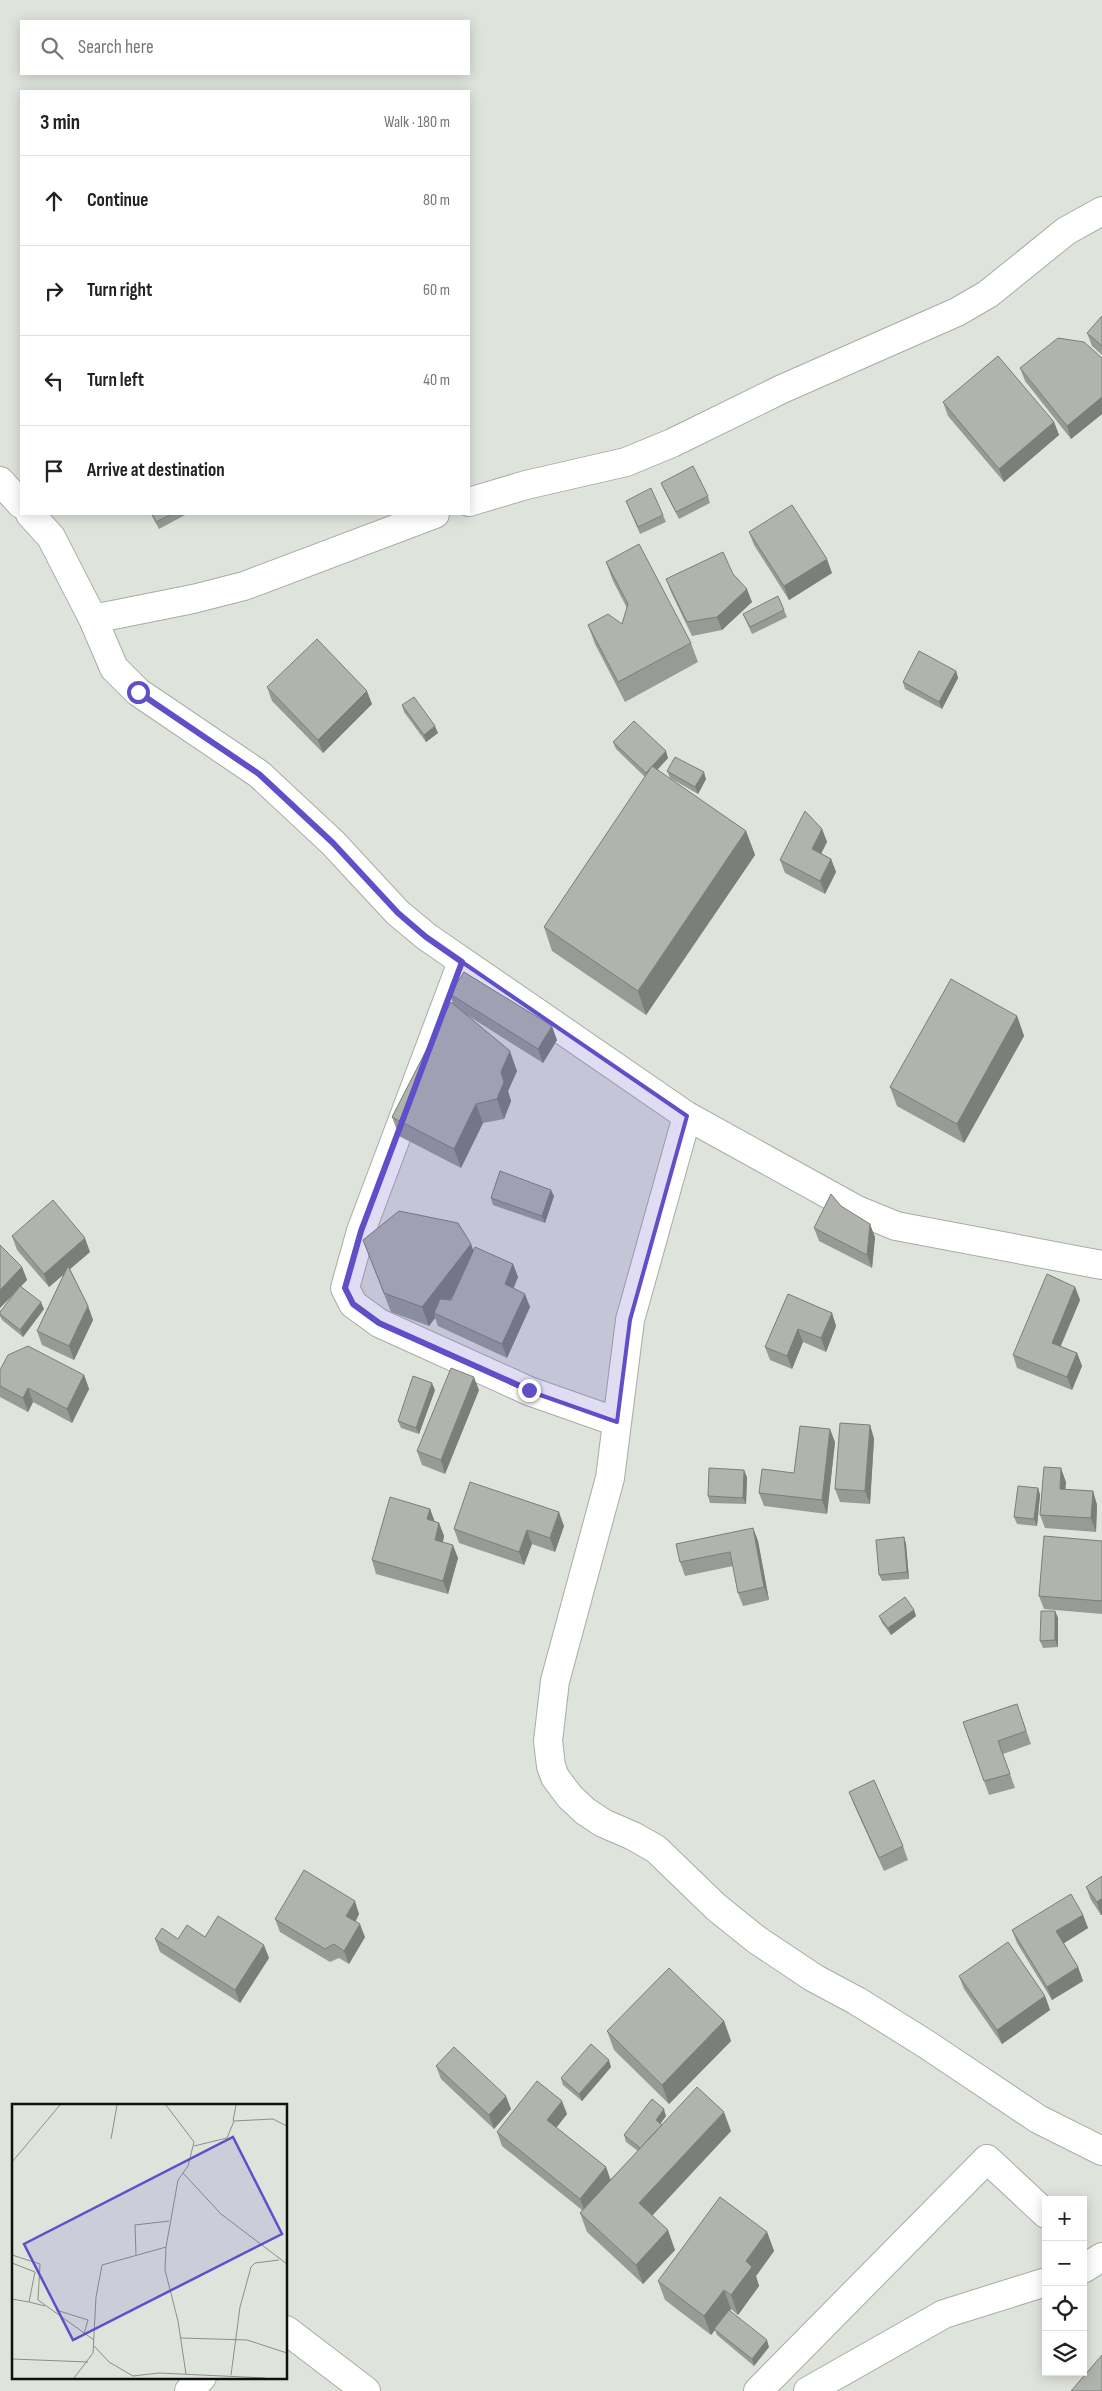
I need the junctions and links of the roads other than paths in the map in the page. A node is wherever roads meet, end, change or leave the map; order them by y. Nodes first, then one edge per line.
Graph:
1 (1102, 211) edge
2 (0, 481) edge
3 (470, 502) edge
4 (20, 503) edge
5 (31, 515) edge
6 (432, 515) edge
7 (93, 619) junction
8 (462, 962) junction
9 (687, 1116) junction
10 (1102, 1265) edge
11 (617, 1422) junction
12 (1102, 2151) edge
13 (1042, 2210) edge
14 (1042, 2283) edge
15 (288, 2332) edge
16 (201, 2378) edge
17 (189, 2391) edge
18 (366, 2391) edge
19 (758, 2391) edge
20 (808, 2391) edge

1 - 3 street
2 - 4 street
5 - 7 street
6 - 7 street
7 - 8 street
8 - 9 street
8 - 11 street
9 - 10 street
9 - 11 street
11 - 12 street
13 - 19 street
14 - 20 street
15 - 18 street
16 - 17 street

